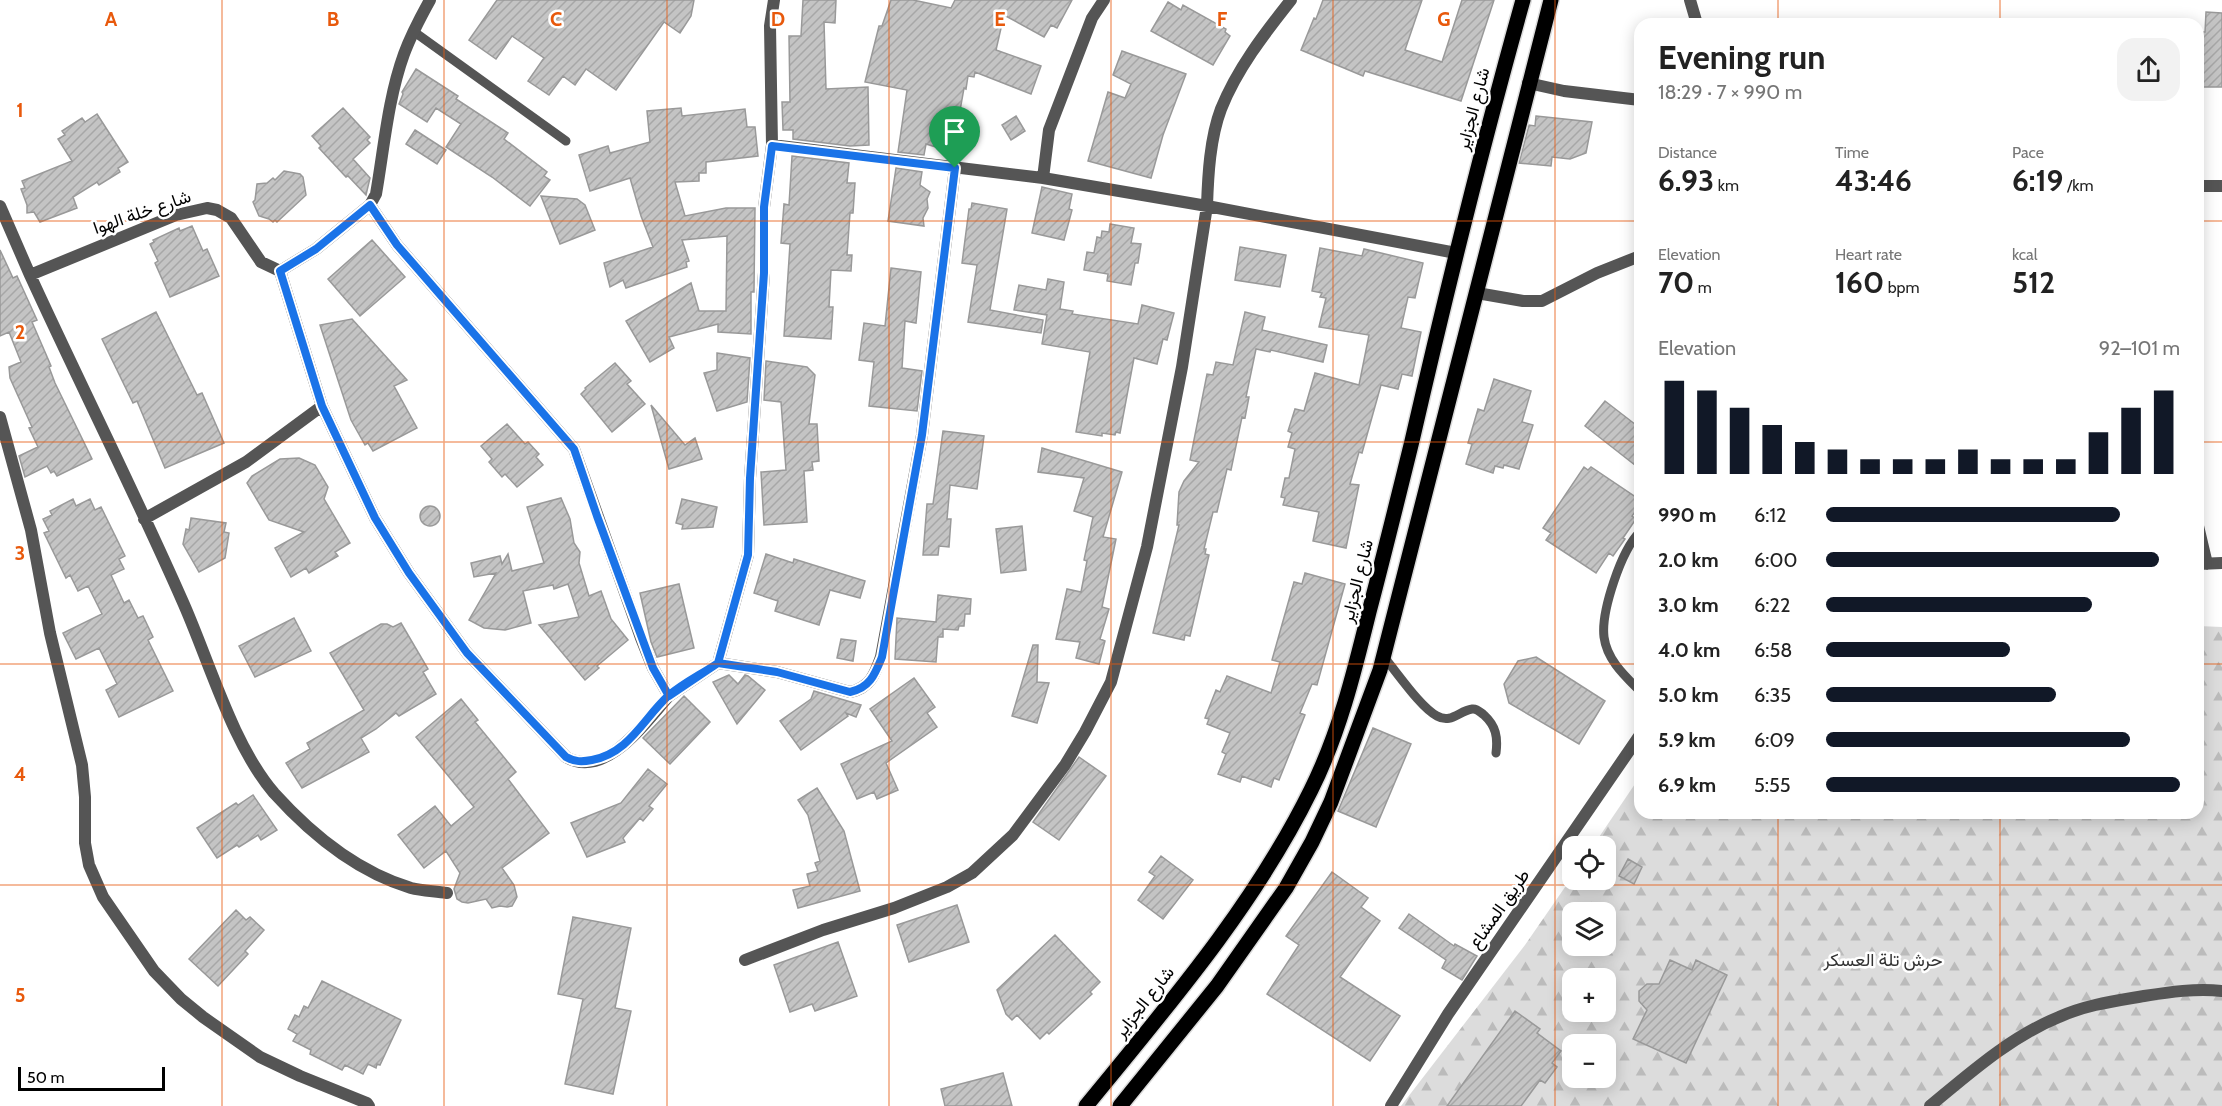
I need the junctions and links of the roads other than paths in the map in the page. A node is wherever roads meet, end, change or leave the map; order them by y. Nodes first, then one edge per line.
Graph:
1 (430, 0) edge
2 (774, 0) edge
3 (1104, 0) edge
4 (1291, 0) edge
5 (1523, 0) edge
6 (1551, 0) edge
7 (1690, 0) edge
8 (1695, 18) edge
9 (413, 31) junction
10 (1528, 84) junction
11 (1634, 99) edge
12 (566, 141) dead end
13 (772, 146) junction
14 (955, 168) junction
15 (1043, 178) junction
16 (2204, 186) edge
17 (2222, 186) edge
18 (370, 205) junction
19 (0, 206) edge
20 (1207, 206) junction
21 (1456, 253) junction
22 (1634, 258) edge
23 (280, 271) junction
24 (30, 275) junction
25 (1477, 293) junction
26 (322, 406) junction
27 (0, 417) edge
28 (144, 519) junction
29 (1634, 540) edge
30 (2222, 563) edge
31 (2204, 564) edge
32 (1383, 656) junction
33 (718, 663) junction
34 (1634, 685) edge
35 (669, 696) junction
36 (1634, 744) edge
37 (1496, 753) dead end
38 (447, 893) dead end
39 (745, 960) dead end
40 (2222, 991) edge
41 (370, 1105) edge
42 (1086, 1106) edge
43 (1120, 1106) edge
44 (1390, 1106) edge
45 (1930, 1106) edge

1 - 9 street
2 - 13 street
3 - 15 street
4 - 20 street
5 - 21 main road, شارع الجزاير
6 - 10 main road
7 - 8 street
9 - 12 lane
9 - 18 street
10 - 11 street
10 - 25 main road
13 - 14 street
13 - 33 street
14 - 15 street
14 - 33 street
15 - 20 street
16 - 17 street
18 - 23 street
18 - 35 street
19 - 24 street
20 - 21 street
20 - 39 street
21 - 42 main road, شارع الجزاير
22 - 25 street
23 - 24 street, شارع خلة الهوا
23 - 26 street
24 - 28 street
25 - 32 main road
26 - 28 street
26 - 35 street
27 - 41 street
28 - 38 street
29 - 34 lane
30 - 31 street
32 - 37 lane
32 - 43 main road
33 - 35 street
36 - 44 street, طريق المشاع
40 - 45 street

